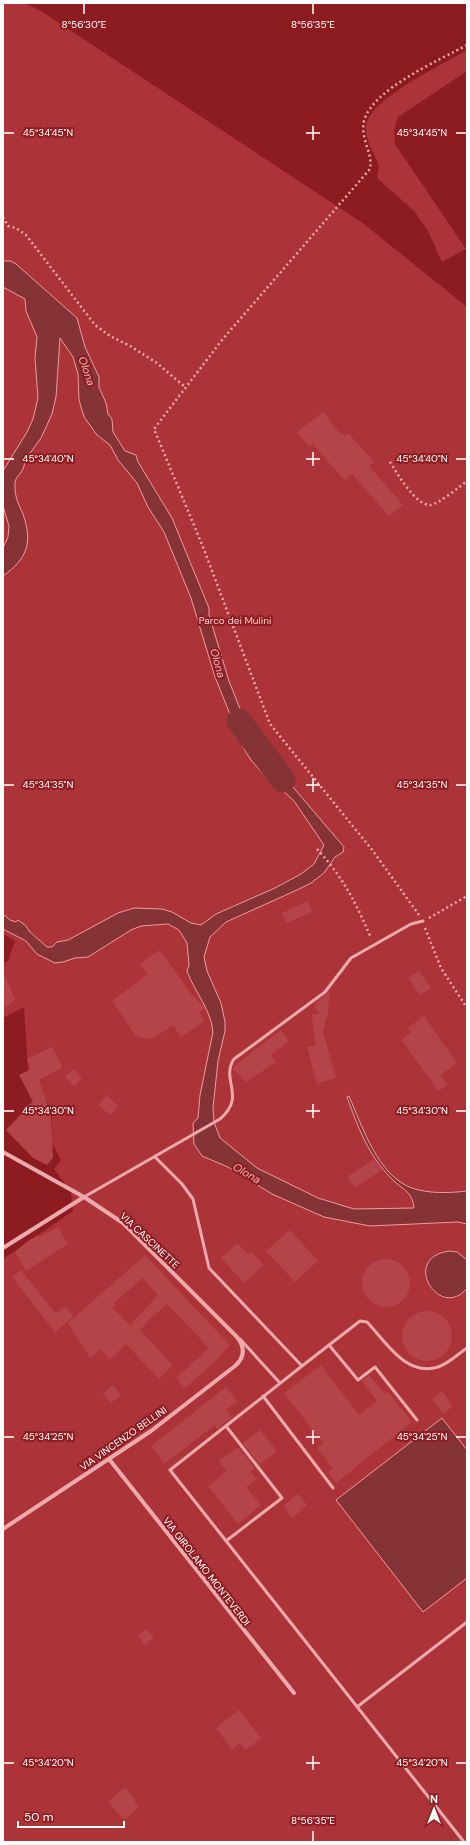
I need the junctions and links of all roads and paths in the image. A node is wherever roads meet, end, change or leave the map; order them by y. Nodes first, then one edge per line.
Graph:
1 (467, 45) edge
2 (3, 217) edge
3 (3, 224) edge
4 (8, 226) junction
5 (185, 387) junction
6 (390, 462) dead end
7 (467, 481) edge
8 (317, 849) dead end
9 (467, 896) edge
10 (423, 921) junction
11 (374, 946) junction
12 (467, 1008) edge
13 (3, 1152) edge
14 (155, 1157) junction
15 (84, 1197) junction
16 (3, 1248) edge
17 (238, 1337) junction
18 (329, 1345) junction
19 (467, 1348) edge
20 (243, 1352) joint
21 (302, 1366) junction
22 (280, 1383) junction
23 (263, 1396) junction
24 (417, 1420) dead end
25 (226, 1426) junction
26 (109, 1459) junction
27 (333, 1488) dead end
28 (3, 1529) edge
29 (226, 1542) junction
30 (467, 1622) edge
31 (294, 1693) dead end
32 (357, 1707) junction
33 (464, 1842) edge

1 - 5 path
2 - 4 path
3 - 4 path
4 - 5 path
5 - 10 path
6 - 7 path
8 - 11 path
9 - 10 path
10 - 11 lane
10 - 12 path
11 - 14 lane
13 - 15 street, VIA CASCINETTE
14 - 15 lane
14 - 21 lane
15 - 16 street
15 - 17 street, VIA CASCINETTE
17 - 20 street, VIA CASCINETTE
17 - 22 lane
18 - 19 lane
18 - 21 lane
18 - 24 lane
20 - 26 street, VIA VINCENZO BELLINI
21 - 22 lane
22 - 23 lane
23 - 25 lane
23 - 27 lane
25 - 29 lane
25 - 29 lane
26 - 28 street, VIA VINCENZO BELLINI
26 - 31 street, VIA GIROLAMO MONTEVERDI
29 - 32 lane
30 - 32 lane
32 - 33 lane

